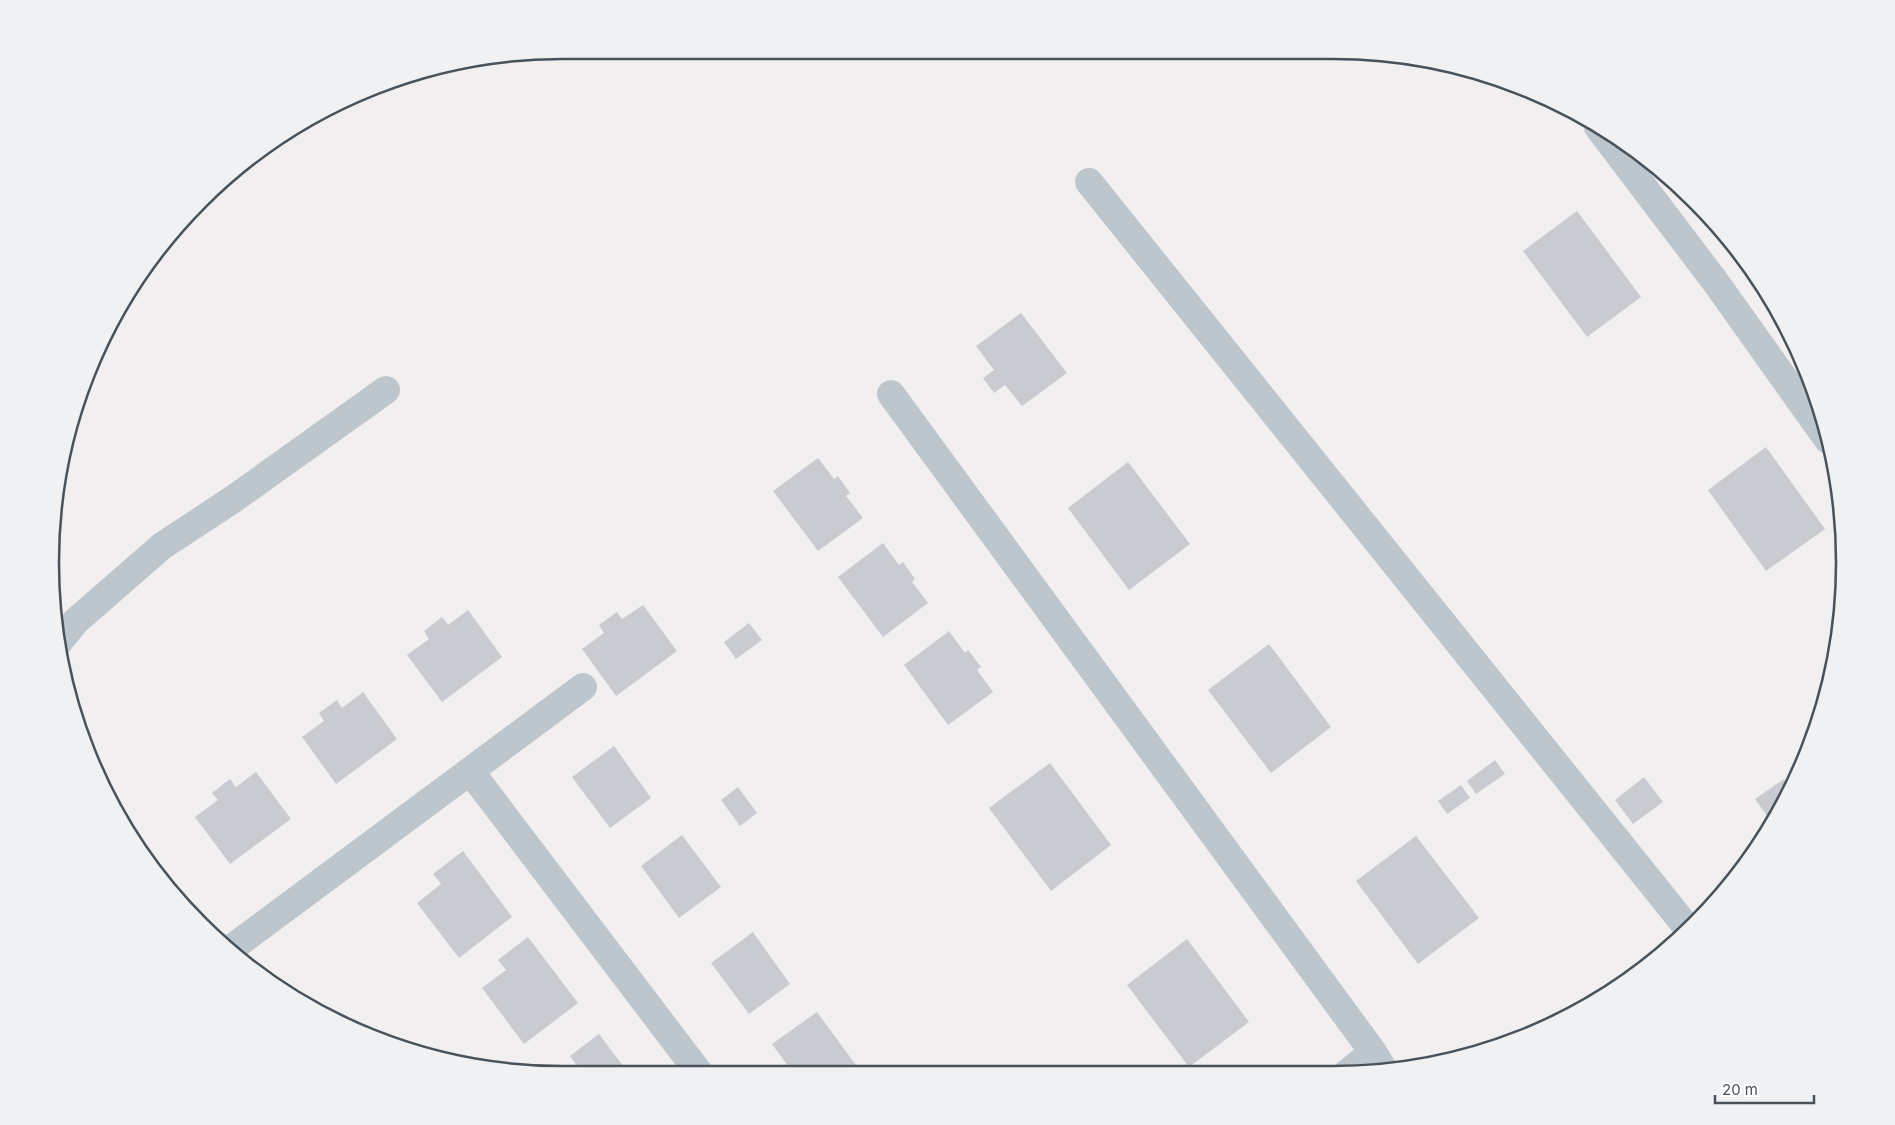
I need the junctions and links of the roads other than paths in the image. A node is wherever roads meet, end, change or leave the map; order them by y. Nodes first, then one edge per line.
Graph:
1 (1610, 143) edge
2 (1089, 182) dead end
3 (386, 390) dead end
4 (891, 394) dead end
5 (1817, 424) edge
6 (64, 635) edge
7 (583, 687) dead end
8 (470, 771) junction
9 (1684, 924) edge
10 (235, 945) edge
11 (1379, 1061) edge
12 (694, 1066) edge

1 - 5 street
2 - 9 street
3 - 6 street
4 - 11 street
7 - 8 street
8 - 10 street
8 - 12 street

